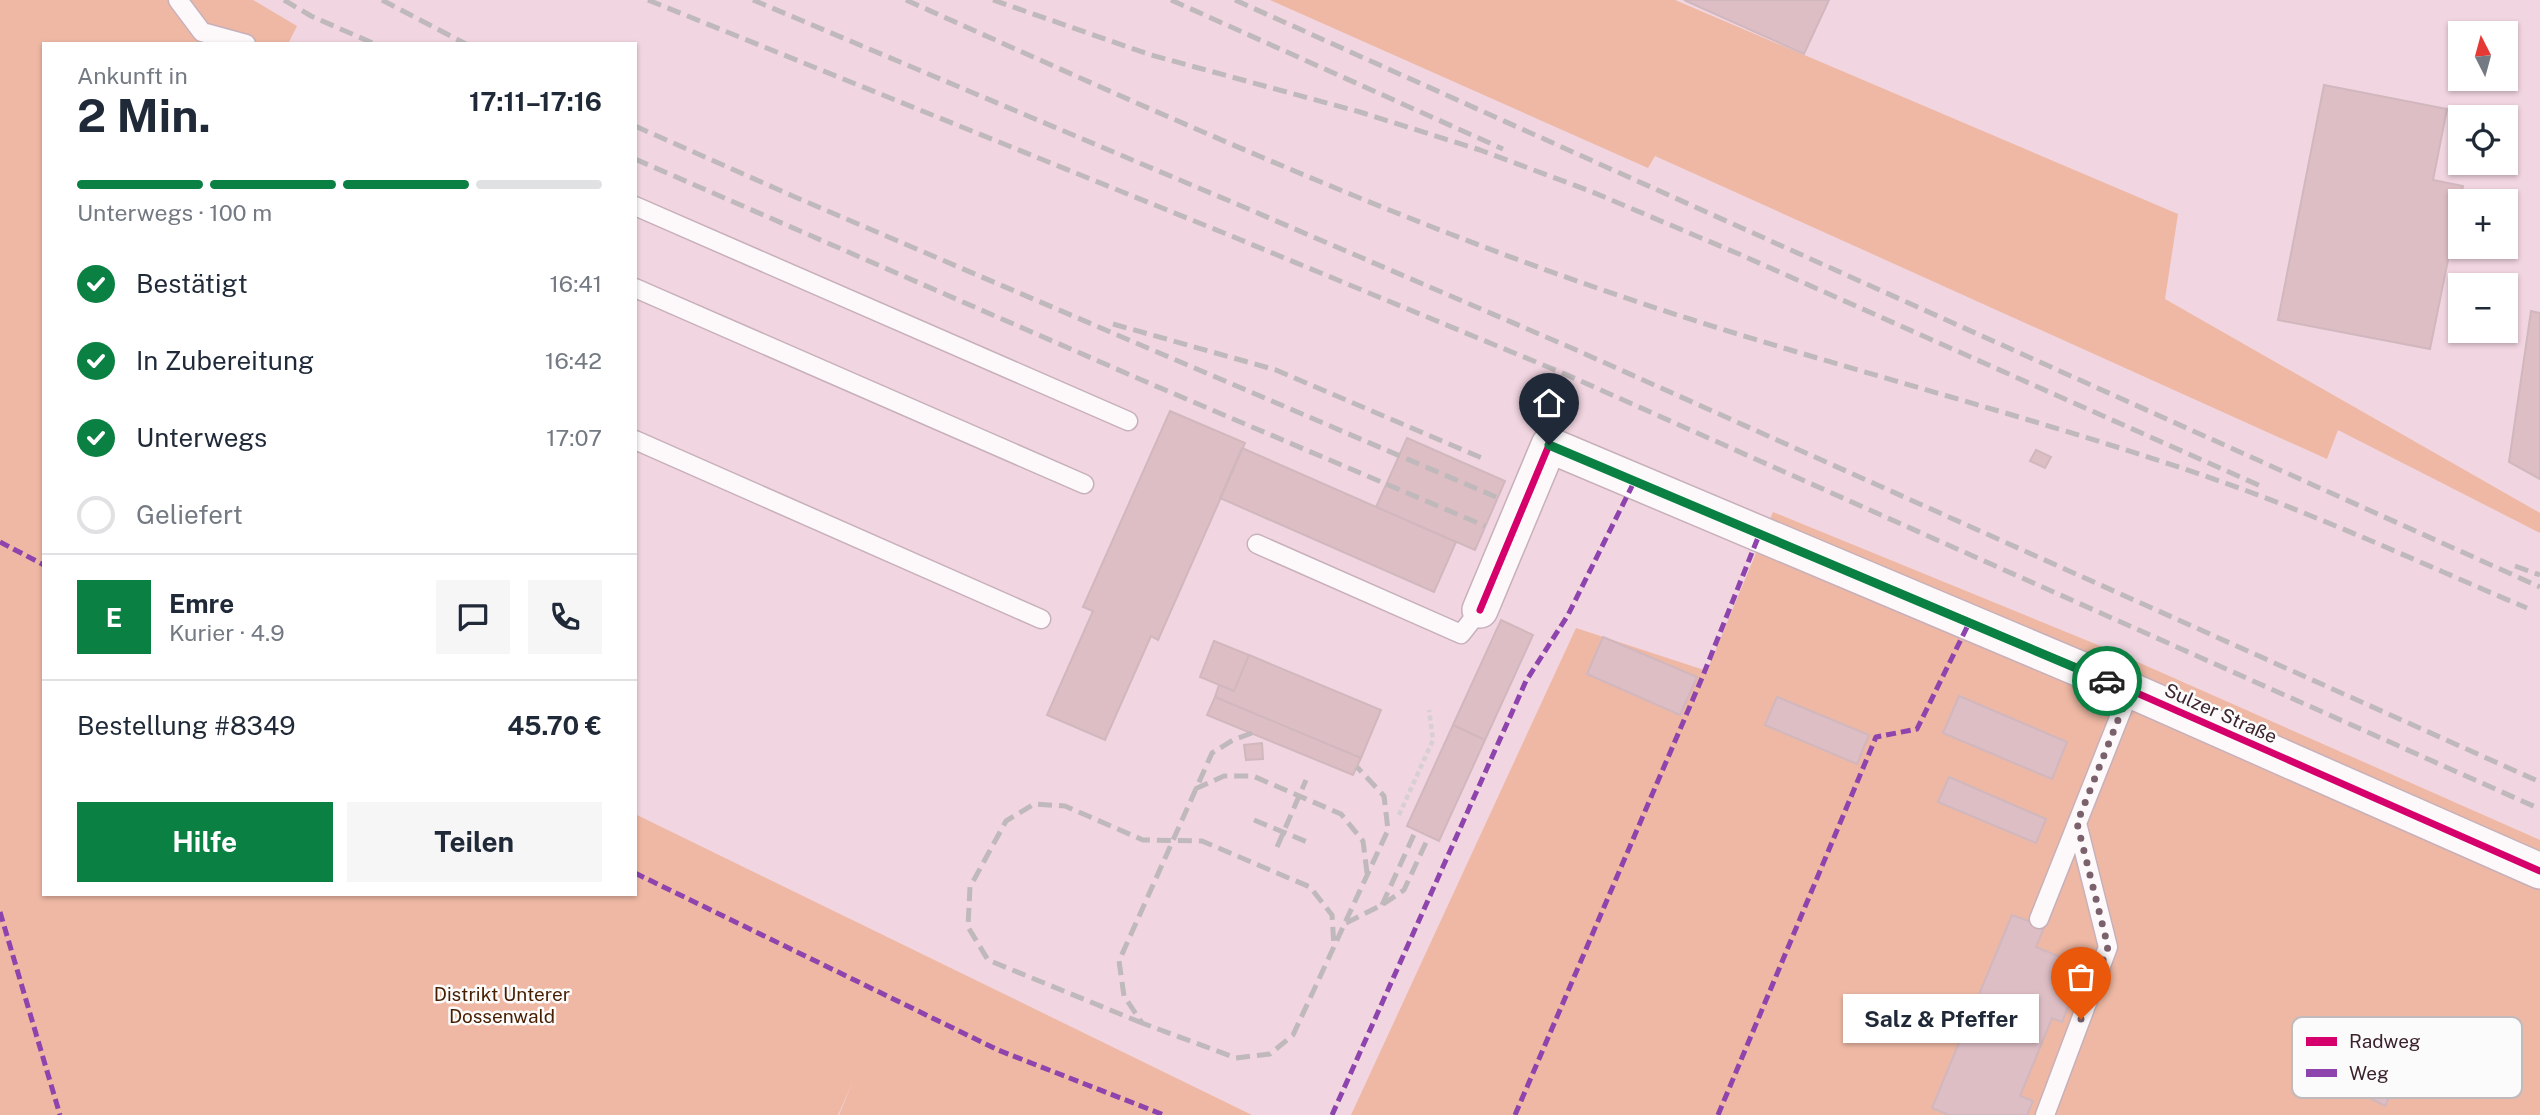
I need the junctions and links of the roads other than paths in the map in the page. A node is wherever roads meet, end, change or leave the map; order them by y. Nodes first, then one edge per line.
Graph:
1 (178, 0) edge
2 (240, 42) edge
3 (637, 207) edge
4 (637, 289) edge
5 (1128, 421) dead end
6 (637, 441) edge
7 (1084, 484) dead end
8 (1257, 544) dead end
9 (1480, 610) joint
10 (1041, 619) dead end
11 (2130, 690) junction
12 (2077, 823) junction
13 (2540, 871) edge
14 (2039, 919) dead end
15 (2045, 1115) edge

1 - 2 lane
3 - 5 lane
4 - 7 lane
6 - 10 lane
8 - 9 lane
9 - 11 street, Sulzer Straße
11 - 12 lane
11 - 13 street, Sulzer Straße
12 - 14 lane
12 - 15 lane

